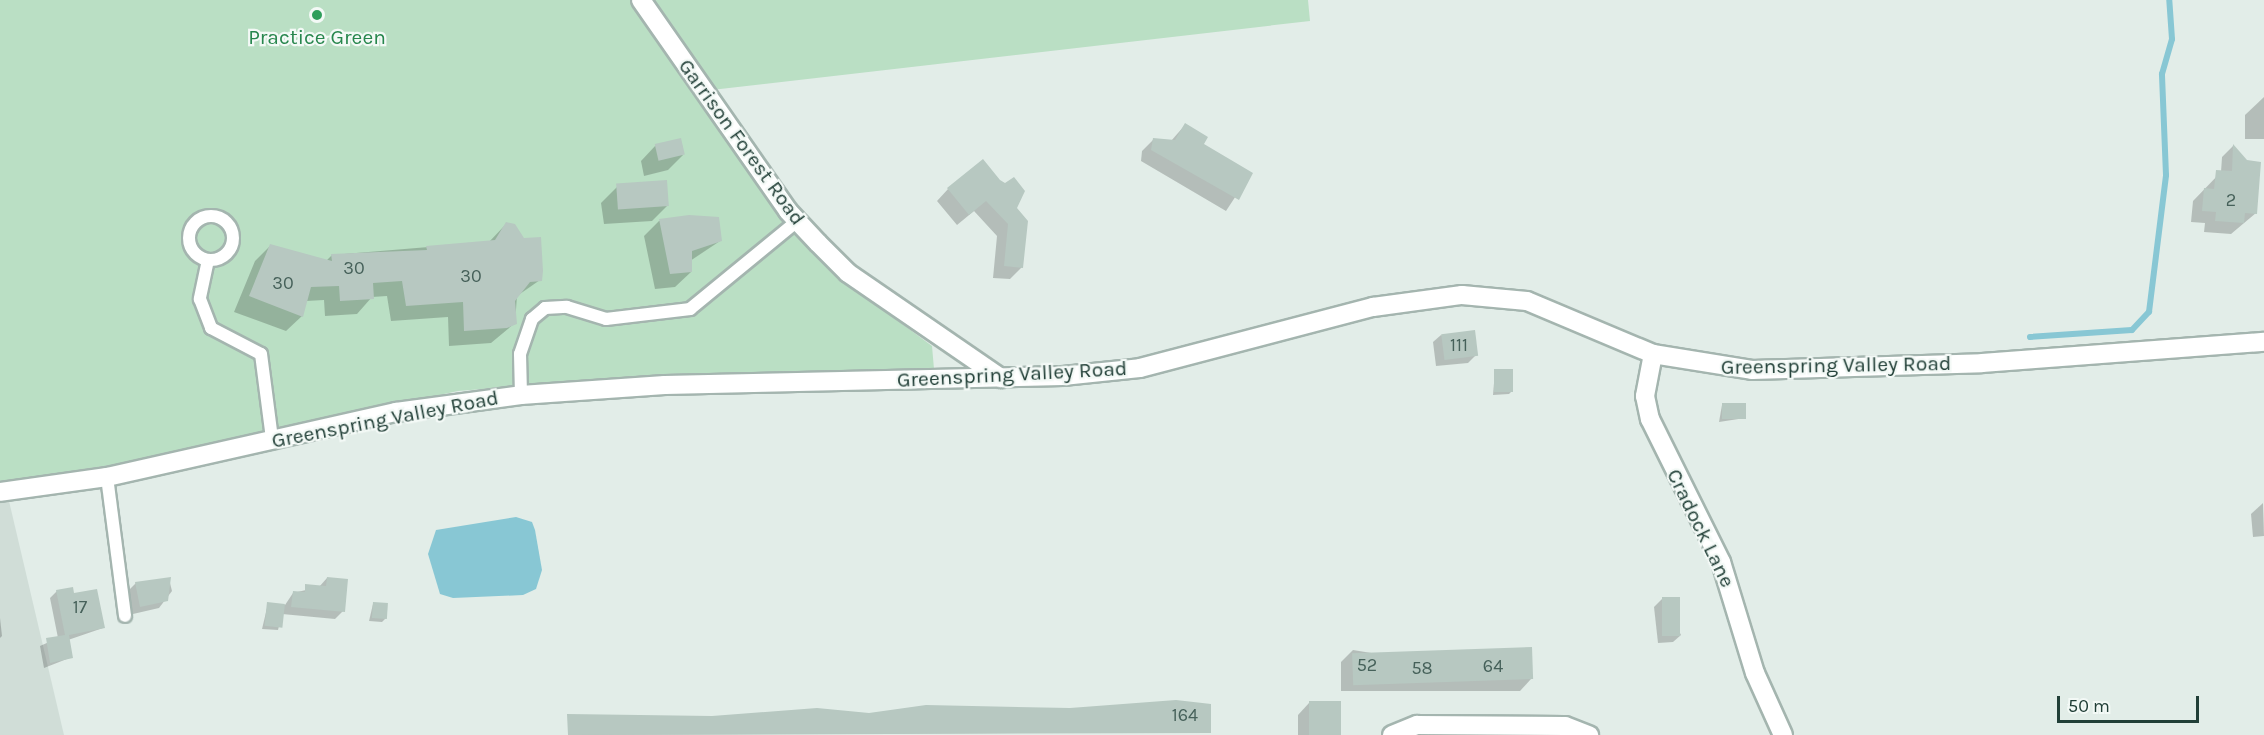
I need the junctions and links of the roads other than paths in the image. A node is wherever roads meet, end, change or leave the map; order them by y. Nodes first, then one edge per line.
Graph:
1 (641, 0) edge
2 (797, 221) junction
3 (208, 260) dead end
4 (2264, 342) edge
5 (1653, 354) junction
6 (1001, 378) junction
7 (522, 394) junction
8 (272, 439) junction
9 (107, 477) junction
10 (0, 492) edge
11 (125, 616) dead end
12 (1392, 735) edge
13 (1589, 735) edge
14 (1783, 735) edge

1 - 2 main road, Garrison Forest Road
2 - 6 main road, Garrison Forest Road
2 - 7 lane
3 - 8 lane
4 - 5 main road, Greenspring Valley Road
5 - 6 main road, Greenspring Valley Road
5 - 14 main road, Cradock Lane
6 - 7 main road, Greenspring Valley Road
7 - 8 main road, Greenspring Valley Road
8 - 9 main road, Greenspring Valley Road
9 - 10 main road, Greenspring Valley Road
9 - 11 lane
12 - 13 main road

